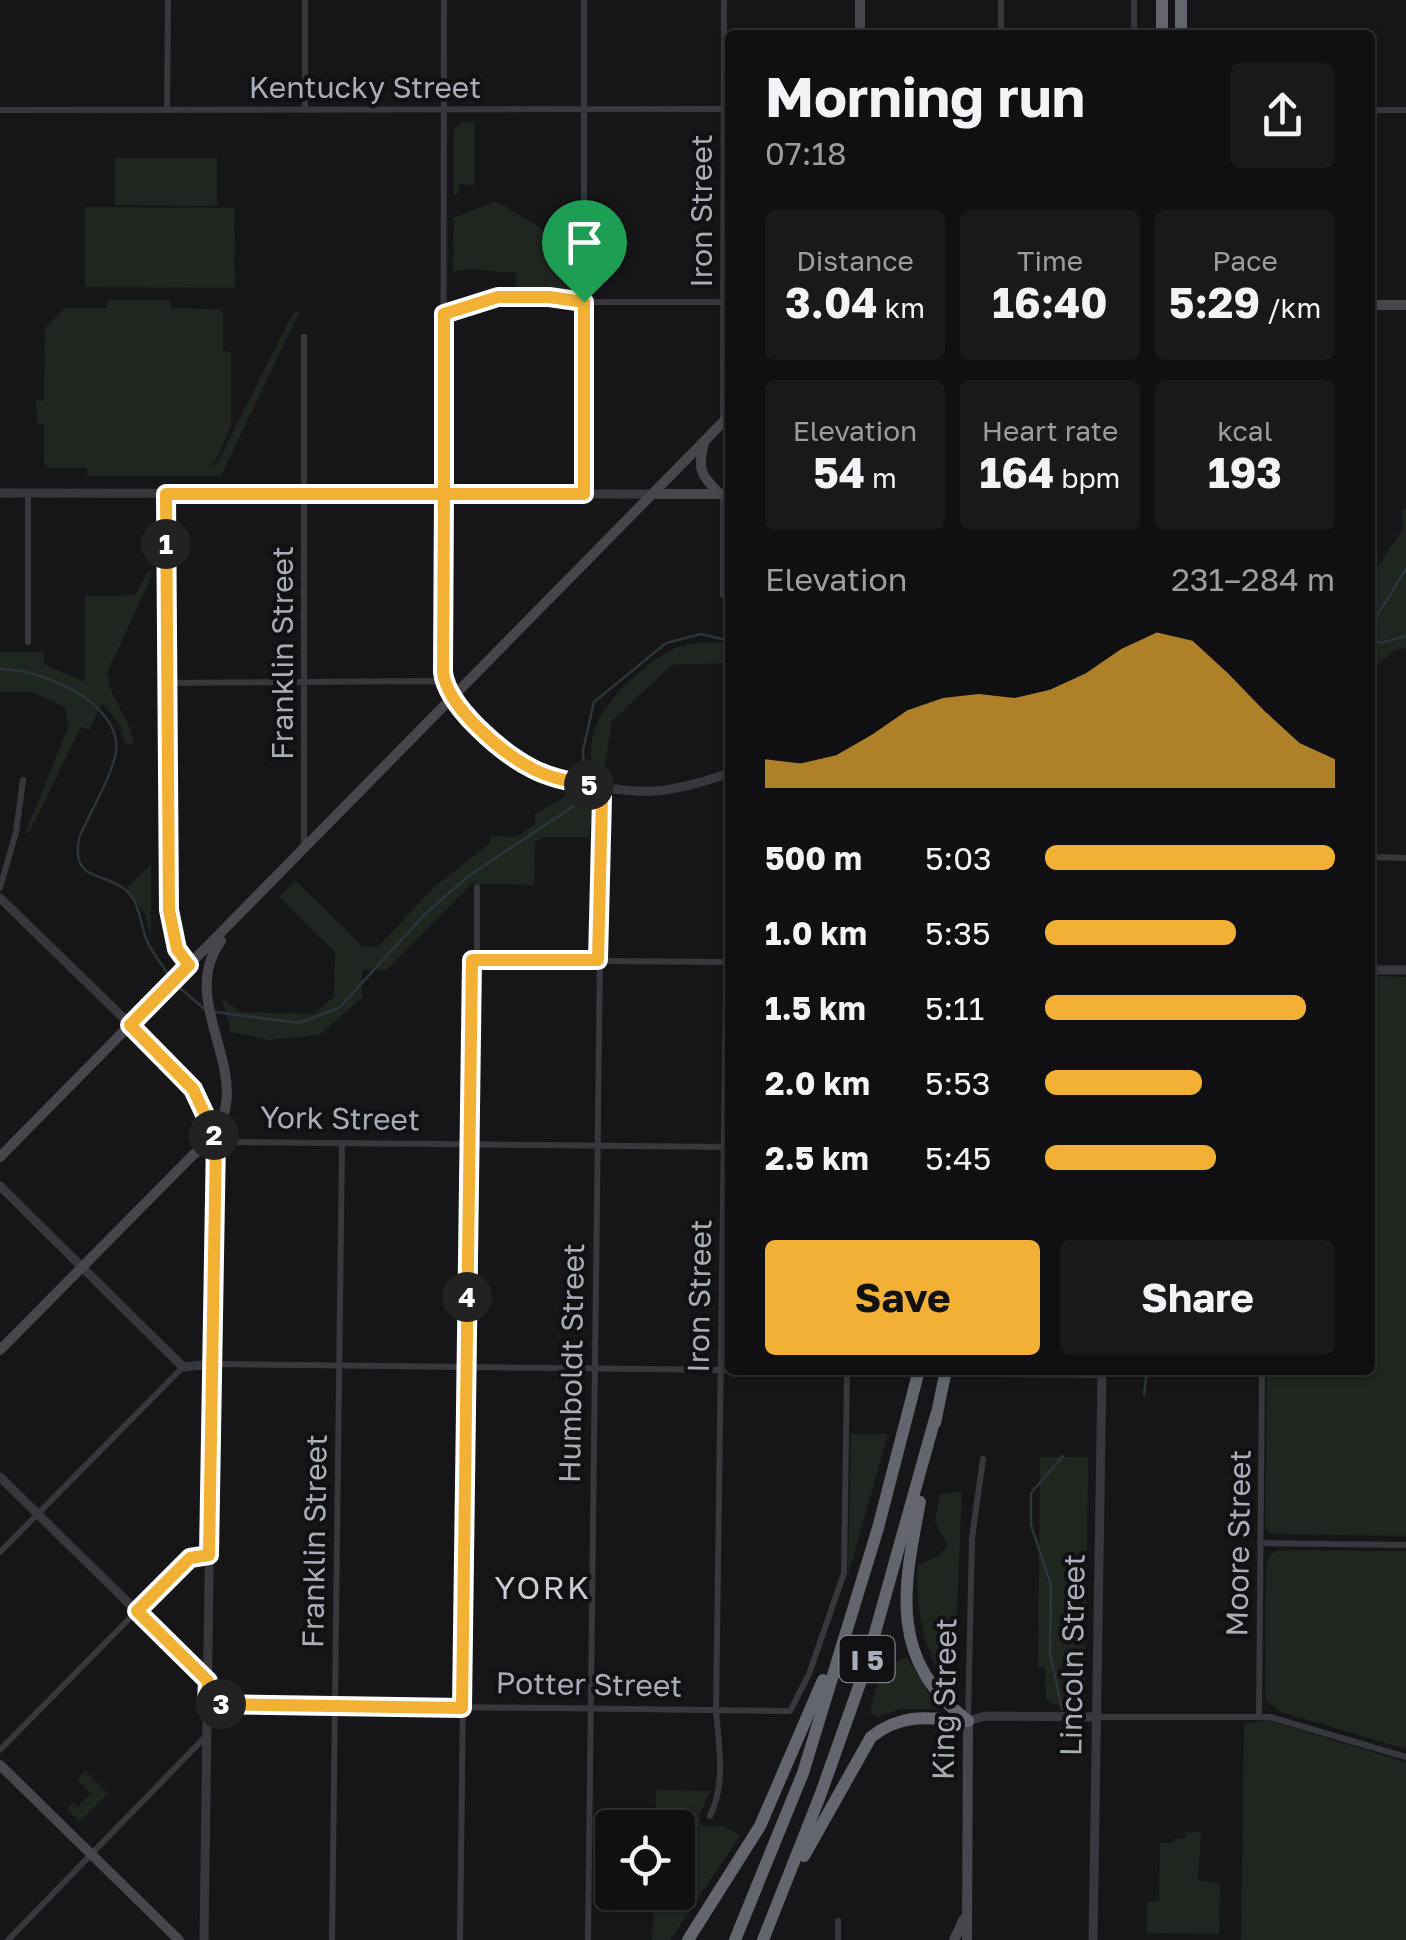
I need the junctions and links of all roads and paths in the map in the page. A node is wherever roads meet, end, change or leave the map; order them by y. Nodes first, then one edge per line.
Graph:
1 (168, 0) edge
2 (306, 0) edge
3 (444, 0) edge
4 (584, 0) edge
5 (724, 0) edge
6 (860, 0) edge
7 (1001, 0) edge
8 (1134, 0) edge
9 (1162, 0) edge
10 (1181, 0) edge
11 (860, 30) edge
12 (1001, 30) edge
13 (1134, 30) edge
14 (1162, 30) edge
15 (1181, 30) edge
16 (725, 36) edge
17 (584, 109) junction
18 (725, 109) edge
19 (0, 110) edge
20 (168, 110) junction
21 (305, 110) junction
22 (444, 110) junction
23 (1375, 110) edge
24 (1406, 110) edge
25 (584, 302) junction
26 (725, 302) edge
27 (1375, 305) edge
28 (1406, 305) edge
29 (444, 314) junction
30 (304, 338) dead end
31 (725, 420) edge
32 (704, 442) junction
33 (0, 494) edge
34 (28, 494) junction
35 (166, 494) junction
36 (304, 494) junction
37 (444, 494) junction
38 (584, 494) junction
39 (653, 494) junction
40 (724, 494) edge
41 (723, 595) dead end
42 (28, 642) dead end
43 (304, 682) junction
44 (166, 683) junction
45 (444, 684) junction
46 (452, 698) junction
47 (725, 775) edge
48 (22, 780) dead end
49 (602, 788) junction
50 (304, 848) junction
51 (1375, 858) edge
52 (1406, 858) edge
53 (477, 887) dead end
54 (0, 888) edge
55 (0, 898) edge
56 (239, 916) junction
57 (474, 960) junction
58 (598, 960) junction
59 (725, 962) edge
60 (188, 966) junction
61 (1375, 970) edge
62 (1406, 970) edge
63 (130, 1025) junction
64 (216, 1138) junction
65 (342, 1143) junction
66 (470, 1144) junction
67 (596, 1146) junction
68 (725, 1147) edge
69 (0, 1157) edge
70 (0, 1186) edge
71 (82, 1267) junction
72 (0, 1350) edge
73 (212, 1364) junction
74 (339, 1365) junction
75 (183, 1366) junction
76 (466, 1367) junction
77 (594, 1368) junction
78 (725, 1369) edge
79 (847, 1375) edge
80 (918, 1375) edge
81 (945, 1375) edge
82 (1102, 1375) edge
83 (1262, 1375) edge
84 (936, 1416) junction
85 (982, 1459) dead end
86 (0, 1477) edge
87 (38, 1514) junction
88 (1260, 1543) junction
89 (1406, 1544) edge
90 (0, 1552) edge
91 (209, 1555) junction
92 (854, 1604) junction
93 (137, 1611) junction
94 (208, 1681) junction
95 (207, 1704) junction
96 (335, 1706) junction
97 (462, 1708) junction
98 (590, 1709) junction
99 (716, 1710) junction
100 (1095, 1717) junction
101 (1259, 1717) junction
102 (968, 1721) junction
103 (207, 1735) junction
104 (0, 1750) edge
105 (1406, 1757) edge
106 (0, 1765) edge
107 (710, 1816) dead end
108 (92, 1855) junction
109 (780, 1897) junction
110 (967, 1908) junction
111 (838, 1921) dead end
112 (8, 1940) edge
113 (178, 1940) edge
114 (204, 1940) edge
115 (332, 1940) edge
116 (460, 1940) edge
117 (588, 1940) edge
118 (688, 1940) edge
119 (735, 1940) edge
120 (763, 1940) edge
121 (838, 1940) edge
122 (954, 1940) edge
123 (967, 1940) edge
124 (1093, 1940) edge

1 - 20 street
2 - 21 street
3 - 22 street
4 - 17 street
5 - 16 street, Iron Street
6 - 11 main road
7 - 12 street
8 - 13 street
9 - 14 highway
10 - 15 highway
17 - 18 street, Kentucky Street
17 - 22 street, Kentucky Street
17 - 25 street
19 - 20 street, Kentucky Street
20 - 21 street, Kentucky Street
21 - 22 street, Kentucky Street
22 - 29 street
23 - 24 street
25 - 26 street
25 - 29 street
25 - 38 street
27 - 28 main road
29 - 37 street
30 - 36 street, Franklin Street
31 - 32 main road
32 - 39 main road
32 - 40 main road
33 - 34 street
34 - 35 street
34 - 42 street
35 - 36 street
35 - 44 street
36 - 37 street
36 - 43 street, Franklin Street
37 - 38 street
37 - 45 street
38 - 39 street
39 - 40 main road
39 - 46 main road
40 - 41 street
43 - 44 street
43 - 45 street
43 - 50 street, Franklin Street
44 - 60 street
45 - 46 street
46 - 49 street
46 - 50 main road
47 - 49 street
48 - 54 street
49 - 58 street, Humboldt Street
50 - 56 main road
51 - 52 street
53 - 57 street
55 - 63 street, York Street
56 - 60 main road
56 - 64 main road
57 - 58 street
57 - 66 street
58 - 59 street
58 - 67 street, Humboldt Street
60 - 63 main road
61 - 62 street
63 - 64 street, York Street
63 - 69 main road
64 - 65 street, York Street
64 - 71 main road
64 - 73 street
65 - 66 street, York Street
65 - 74 street, Franklin Street
66 - 67 street, York Street
66 - 76 street
67 - 68 street, York Street
67 - 77 street, Humboldt Street
70 - 71 street
71 - 72 main road
71 - 75 street
73 - 74 street
73 - 75 street
73 - 91 street
74 - 76 street
74 - 96 street, Franklin Street
75 - 87 street
76 - 77 street
76 - 97 street
77 - 78 street
77 - 98 street, Humboldt Street
78 - 99 street, Iron Street
79 - 99 street, Potter Street
80 - 92 highway, I 5
81 - 84 highway, I 5
82 - 100 street, Lincoln Street
83 - 88 street, Moore Street
84 - 102 highway
84 - 109 highway, I 5
85 - 102 street, King Street
86 - 87 street
87 - 90 street
87 - 93 street
88 - 89 street
88 - 101 street, Moore Street
91 - 93 street
91 - 94 street
92 - 118 highway
92 - 119 highway, I 5
93 - 94 street
93 - 104 street
94 - 95 street
95 - 96 street, Potter Street
95 - 103 street
96 - 97 street, Potter Street
96 - 115 street, Franklin Street
97 - 98 street, Potter Street
97 - 116 street
98 - 99 street, Potter Street
98 - 117 street, Humboldt Street
99 - 107 street, Iron Street
100 - 101 street
100 - 102 street
100 - 124 street, Lincoln Street
101 - 105 street
102 - 109 highway
102 - 110 main road, King Street
103 - 108 street
103 - 114 street
106 - 108 main road
108 - 112 street
108 - 113 main road
109 - 120 highway, I 5
110 - 122 main road
110 - 123 main road, King Street
111 - 121 street

